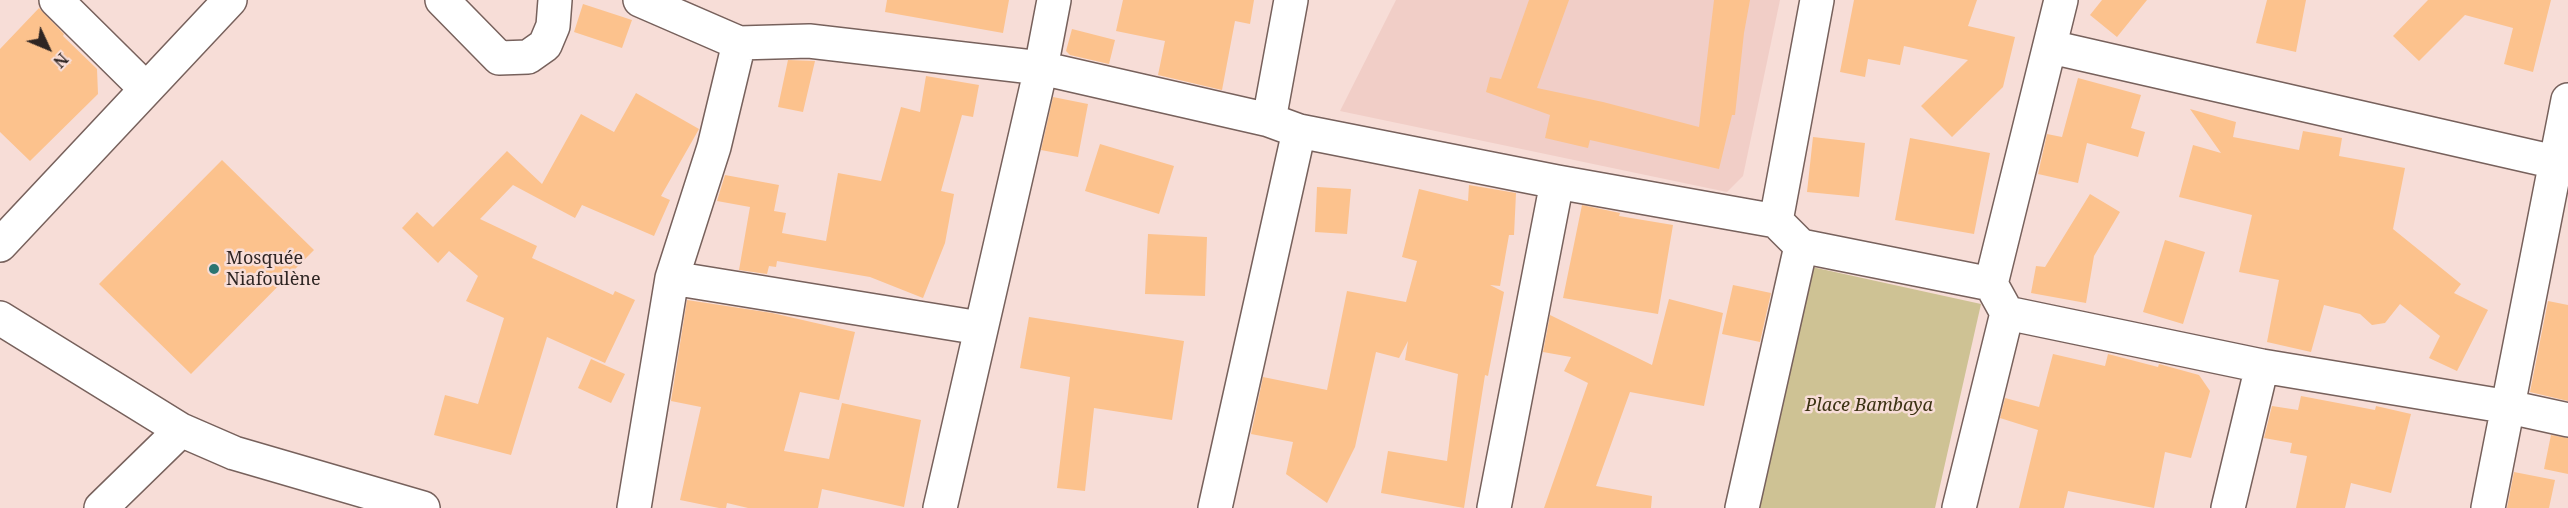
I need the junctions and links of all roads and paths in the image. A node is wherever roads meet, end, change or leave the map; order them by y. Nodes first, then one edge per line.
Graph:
1 (56, 0) edge
2 (230, 0) edge
3 (442, 0) edge
4 (555, 0) edge
5 (640, 0) edge
6 (1054, 0) edge
7 (1290, 0) edge
8 (1817, 0) edge
9 (2061, 0) edge
10 (739, 43) junction
11 (2051, 47) junction
12 (1041, 68) junction
13 (146, 88) junction
14 (2568, 100) edge
15 (1284, 126) junction
16 (2555, 162) junction
17 (1557, 182) junction
18 (1776, 221) junction
19 (0, 245) edge
20 (1801, 246) junction
21 (672, 278) junction
22 (1991, 284) junction
23 (2007, 313) junction
24 (0, 318) edge
25 (980, 328) junction
26 (2262, 366) junction
27 (2510, 407) junction
28 (2568, 420) edge
29 (182, 430) junction
30 (101, 508) edge
31 (423, 508) edge
32 (634, 508) edge
33 (940, 508) edge
34 (1215, 508) edge
35 (1494, 508) edge
36 (1742, 508) edge
37 (1959, 508) edge
38 (2228, 508) edge
39 (2488, 508) edge

1 - 13 street
2 - 13 street
3 - 4 street
5 - 10 street
6 - 12 street
7 - 15 street
8 - 18 street
9 - 11 street
10 - 12 street
10 - 21 street
11 - 16 street
11 - 22 street
12 - 15 street
12 - 25 street
13 - 19 street
14 - 16 street
15 - 17 street
15 - 34 street
16 - 27 street
17 - 18 street
17 - 35 street
18 - 20 street
20 - 22 street
20 - 36 street
21 - 25 street
21 - 32 street
22 - 23 street
23 - 26 street
23 - 37 street
24 - 29 street
25 - 33 street
26 - 27 street
26 - 38 street
27 - 28 street
27 - 39 street
29 - 30 street
29 - 31 street

